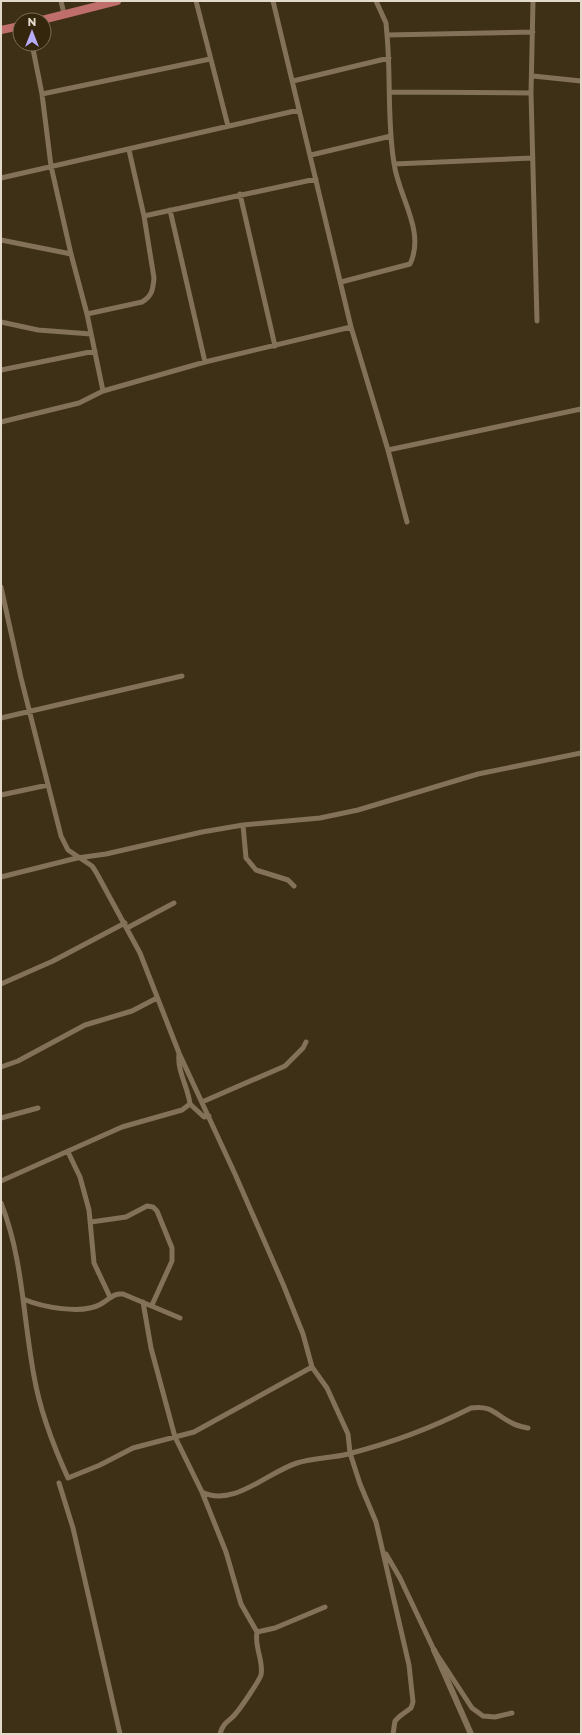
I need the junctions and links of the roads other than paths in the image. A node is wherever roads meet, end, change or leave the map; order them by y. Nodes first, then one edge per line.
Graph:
1 (60, 1) edge
2 (117, 1) edge
3 (196, 1) edge
4 (273, 1) edge
5 (376, 1) edge
6 (533, 1) edge
7 (64, 14) junction
8 (52, 17) edge
9 (12, 28) edge
10 (1, 30) edge
11 (533, 32) junction
12 (387, 34) junction
13 (34, 52) edge
14 (389, 58) junction
15 (210, 60) junction
16 (533, 76) junction
17 (293, 81) junction
18 (581, 81) edge
19 (391, 92) junction
20 (531, 93) junction
21 (42, 94) junction
22 (299, 110) junction
23 (228, 126) junction
24 (391, 136) junction
25 (129, 150) junction
26 (311, 155) junction
27 (533, 158) junction
28 (394, 164) junction
29 (51, 166) junction
30 (1, 178) edge
31 (316, 179) junction
32 (240, 194) junction
33 (170, 210) junction
34 (144, 216) junction
35 (1, 240) edge
36 (71, 254) junction
37 (341, 282) junction
38 (87, 314) junction
39 (536, 321) dead end
40 (1, 322) edge
41 (352, 327) junction
42 (92, 334) junction
43 (275, 346) junction
44 (95, 351) junction
45 (205, 362) junction
46 (1, 370) edge
47 (103, 391) junction
48 (581, 409) edge
49 (1, 422) edge
50 (388, 450) junction
51 (407, 522) dead end
52 (1, 587) edge
53 (182, 676) dead end
54 (31, 711) junction
55 (1, 718) edge
56 (581, 753) edge
57 (48, 785) junction
58 (1, 795) edge
59 (243, 825) junction
60 (77, 858) junction
61 (1, 877) edge
62 (294, 886) dead end
63 (174, 903) dead end
64 (126, 926) junction
65 (1, 984) edge
66 (158, 998) junction
67 (306, 1042) dead end
68 (179, 1054) junction
69 (1, 1067) edge
70 (202, 1102) junction
71 (190, 1104) junction
72 (38, 1108) dead end
73 (209, 1116) junction
74 (1, 1118) edge
75 (68, 1152) junction
76 (1, 1181) edge
77 (1, 1203) edge
78 (91, 1222) junction
79 (110, 1297) junction
80 (23, 1298) junction
81 (143, 1302) junction
82 (152, 1305) junction
83 (180, 1318) dead end
84 (312, 1367) junction
85 (528, 1428) dead end
86 (175, 1437) junction
87 (350, 1453) junction
88 (59, 1483) dead end
89 (202, 1492) junction
90 (383, 1549) junction
91 (326, 1607) dead end
92 (257, 1632) junction
93 (434, 1650) junction
94 (512, 1712) dead end
95 (120, 1734) edge
96 (220, 1734) edge
97 (393, 1734) edge
98 (471, 1734) edge

1 - 7 street
2 - 7 main road
3 - 15 street
4 - 17 street
5 - 12 street
6 - 11 street
7 - 8 main road
9 - 10 main road
11 - 12 street
11 - 16 street
12 - 14 street
13 - 21 street
14 - 17 street
14 - 19 street
15 - 21 street
15 - 23 street
16 - 18 street
16 - 20 street
17 - 22 street
19 - 20 street
19 - 24 street
20 - 27 street
21 - 29 street
22 - 23 street
22 - 26 street
23 - 25 street
24 - 26 street
24 - 28 street
25 - 29 street
25 - 34 street
26 - 31 street
27 - 28 street
27 - 39 street
28 - 37 street
29 - 30 street
29 - 36 street
31 - 32 street
31 - 37 street
32 - 33 street
32 - 43 street
33 - 34 street
33 - 45 street
34 - 38 street
35 - 36 street
36 - 38 street
37 - 41 street
38 - 42 street
40 - 42 street
41 - 43 street
41 - 50 street
42 - 44 street
43 - 45 street
44 - 46 street
44 - 47 street
45 - 47 street
47 - 49 street
48 - 50 street
50 - 51 street
52 - 54 street
53 - 54 street
54 - 55 street
54 - 57 street
56 - 59 street
57 - 58 street
57 - 60 street
59 - 60 street
59 - 62 street
60 - 61 street
60 - 64 street
63 - 64 street
64 - 65 street
64 - 66 street
66 - 68 street
66 - 69 street
67 - 70 street
68 - 70 street
68 - 71 street
70 - 73 street
71 - 73 street
71 - 75 street
72 - 74 street
73 - 84 street
75 - 76 street
75 - 78 street
77 - 80 street
78 - 79 street
78 - 82 street
79 - 80 street
79 - 81 street
80 - 86 street
81 - 82 street
81 - 86 street
82 - 83 street
84 - 86 street
84 - 87 street
85 - 87 street
86 - 89 street
87 - 89 street
87 - 90 street
88 - 95 street
89 - 92 street
90 - 93 street
90 - 97 street
91 - 92 street
92 - 96 street
93 - 94 street
93 - 98 street

